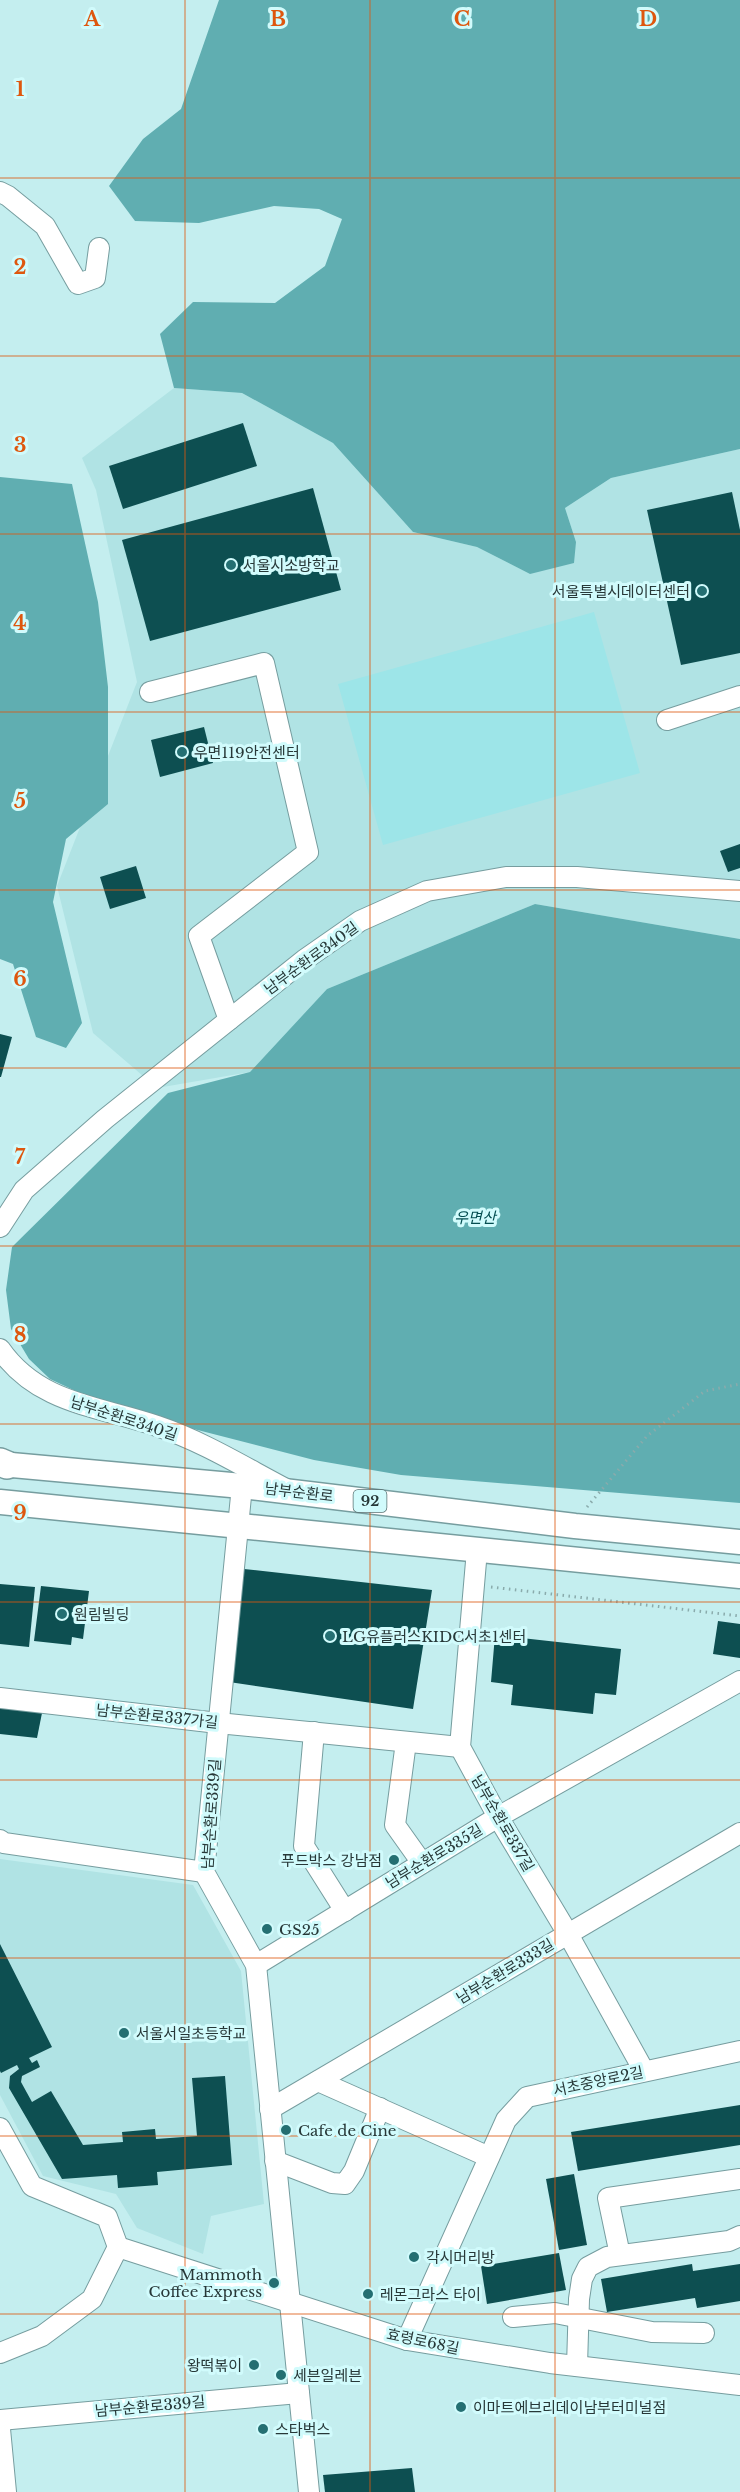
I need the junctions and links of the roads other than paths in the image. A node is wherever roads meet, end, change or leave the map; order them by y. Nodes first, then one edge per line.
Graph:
1 (0, 192) edge
2 (99, 248) dead end
3 (150, 692) dead end
4 (740, 696) edge
5 (667, 720) dead end
6 (740, 891) edge
7 (229, 1020) junction
8 (0, 1227) edge
9 (0, 1349) edge
10 (2, 1464) edge
11 (242, 1486) junction
12 (291, 1491) junction
13 (0, 1502) edge
14 (237, 1525) junction
15 (740, 1542) edge
16 (477, 1550) junction
17 (740, 1576) edge
18 (740, 1681) edge
19 (0, 1698) edge
20 (218, 1723) junction
21 (314, 1732) junction
22 (406, 1742) junction
23 (460, 1747) junction
24 (498, 1817) junction
25 (740, 1833) edge
26 (0, 1840) edge
27 (422, 1863) junction
28 (204, 1872) junction
29 (345, 1911) junction
30 (568, 1934) junction
31 (256, 1965) junction
32 (740, 2051) edge
33 (644, 2071) junction
34 (318, 2081) junction
35 (380, 2108) junction
36 (270, 2109) junction
37 (0, 2128) edge
38 (489, 2157) junction
39 (275, 2162) junction
40 (740, 2179) edge
41 (740, 2236) edge
42 (118, 2247) junction
43 (620, 2255) junction
44 (288, 2301) junction
45 (513, 2317) dead end
46 (578, 2319) junction
47 (704, 2333) dead end
48 (407, 2340) junction
49 (0, 2353) edge
50 (577, 2366) junction
51 (740, 2385) edge
52 (299, 2392) junction
53 (0, 2420) edge
54 (0, 2429) edge
55 (6, 2492) edge
56 (309, 2492) edge

1 - 2 street
3 - 7 street
4 - 5 street
6 - 7 street, 남부순환로340길
7 - 8 street, 남부순환로340길
9 - 12 street, 남부순환로340길
10 - 11 main road, 남부순환로 / 92
11 - 12 main road, 남부순환로 / 92
11 - 14 street, 남부순환로339길
12 - 15 main road, 남부순환로 / 92
13 - 14 main road
14 - 16 main road
14 - 20 street, 남부순환로339길
16 - 17 main road
16 - 23 street
18 - 24 street, 남부순환로335길
19 - 20 street, 남부순환로337가길
20 - 21 street, 남부순환로337가길
20 - 28 street, 남부순환로339길
21 - 22 street, 남부순환로337가길
21 - 29 street
22 - 23 street, 남부순환로337가길
22 - 27 street
23 - 24 street, 남부순환로337길
24 - 27 street, 남부순환로335길
24 - 30 street, 남부순환로337길
25 - 30 street, 남부순환로333길
26 - 28 street
27 - 29 street, 남부순환로335길
28 - 31 street, 남부순환로339길
29 - 31 street, 남부순환로335길
30 - 33 street, 남부순환로337길
30 - 34 street, 남부순환로333길
31 - 36 street, 남부순환로339길
32 - 33 street, 서초중앙로2길
33 - 38 street, 서초중앙로2길
34 - 35 street
34 - 36 street, 남부순환로333길
35 - 38 street
35 - 39 street
36 - 39 street, 남부순환로339길
37 - 42 street
38 - 48 street, 서초중앙로2길
39 - 44 street, 남부순환로339길
40 - 43 street
41 - 43 street
42 - 44 street, 효령로68길
42 - 49 street
43 - 46 street
44 - 48 street, 효령로68길
44 - 52 street, 남부순환로339길
45 - 46 street
46 - 47 street
46 - 50 street
48 - 50 street, 효령로68길
50 - 51 street, 효령로68길
52 - 53 street, 남부순환로339길
52 - 56 street, 남부순환로339길
54 - 55 street

